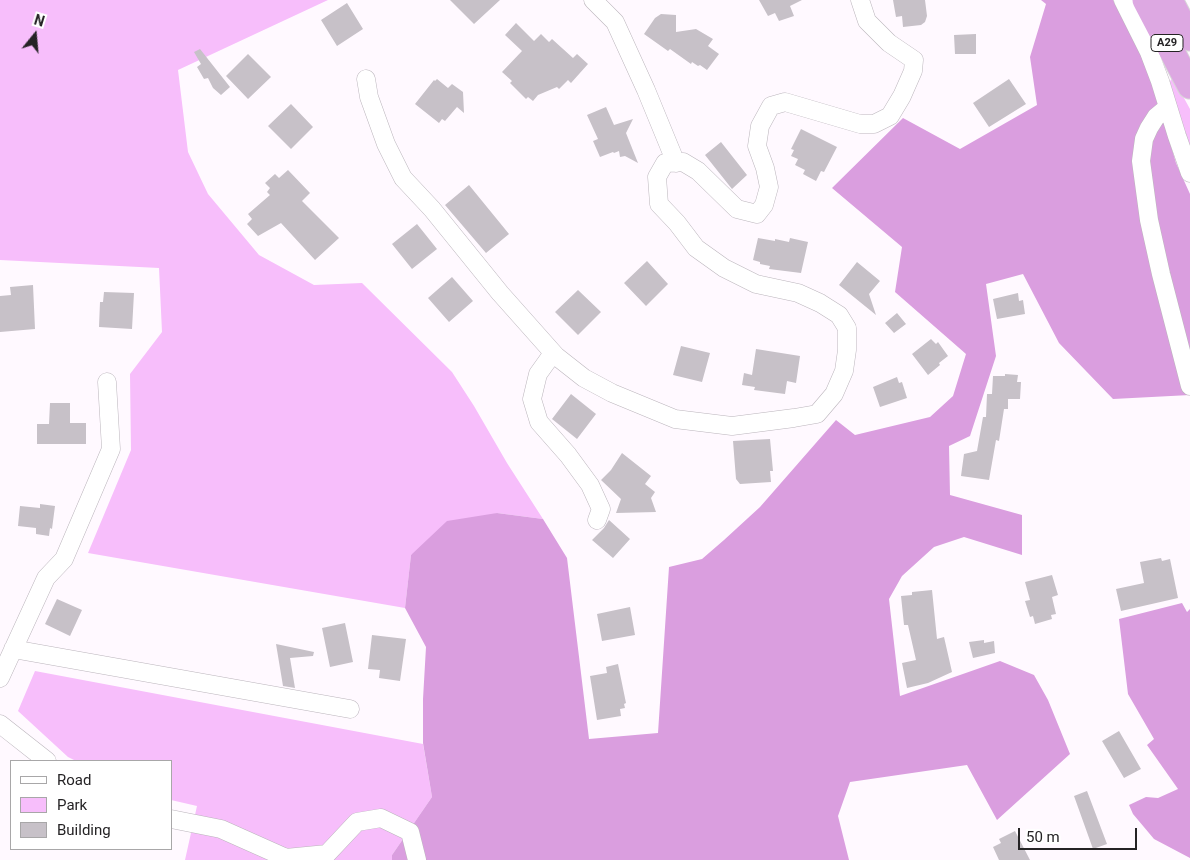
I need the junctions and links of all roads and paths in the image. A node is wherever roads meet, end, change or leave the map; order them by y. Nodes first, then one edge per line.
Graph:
1 (593, 0) edge
2 (860, 0) edge
3 (1123, 0) edge
4 (1145, 0) edge
5 (1170, 0) edge
6 (1180, 0) edge
7 (1190, 13) edge
8 (1190, 38) edge
9 (366, 79) dead end
10 (1190, 86) edge
11 (1168, 107) junction
12 (676, 163) junction
13 (1190, 172) edge
14 (554, 353) junction
15 (107, 382) dead end
16 (1190, 386) edge
17 (597, 520) dead end
18 (14, 649) junction
19 (0, 678) edge
20 (350, 709) dead end
21 (0, 724) edge
22 (46, 760) edge
23 (172, 819) edge
24 (417, 860) edge

1 - 12 street
2 - 12 street
3 - 11 street
4 - 10 highway, A29
5 - 8 highway, A29
6 - 7 highway
9 - 14 street
11 - 13 street
11 - 16 street
12 - 14 street
14 - 17 street
15 - 18 street
18 - 19 street
18 - 20 street
21 - 22 street
23 - 24 street

